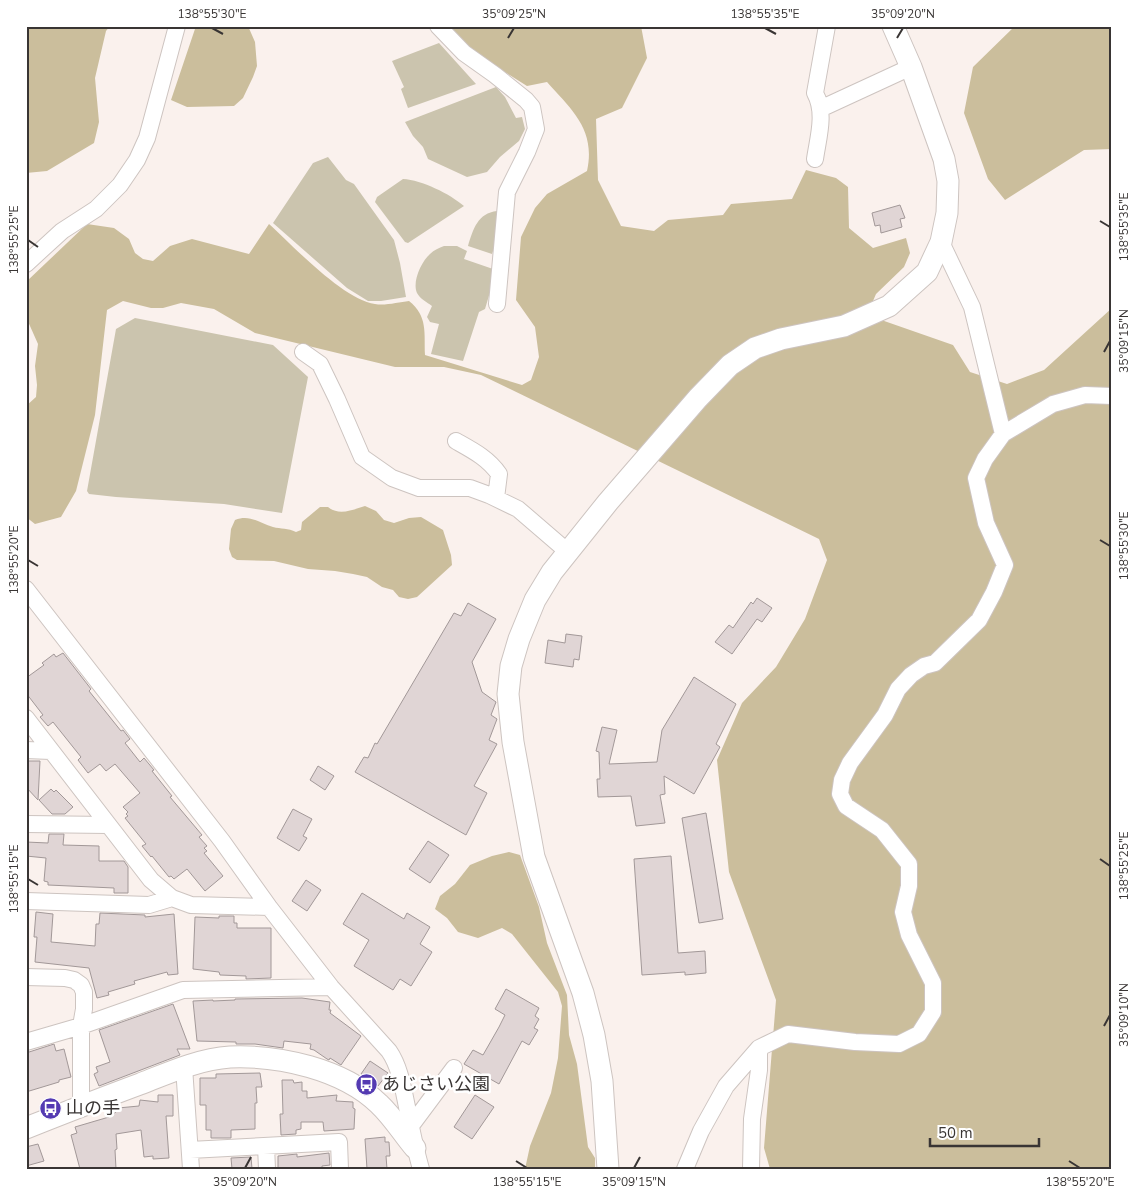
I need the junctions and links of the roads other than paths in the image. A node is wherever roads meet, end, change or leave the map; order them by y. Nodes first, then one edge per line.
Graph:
1 (177, 26) edge
2 (438, 26) edge
3 (827, 26) edge
4 (893, 26) edge
5 (911, 67) junction
6 (820, 109) junction
7 (815, 160) dead end
8 (941, 242) junction
9 (26, 264) edge
10 (497, 304) dead end
11 (303, 352) dead end
12 (1112, 396) edge
13 (1002, 434) junction
14 (456, 441) dead end
15 (496, 498) junction
16 (568, 552) junction
17 (26, 589) edge
18 (26, 718) edge
19 (26, 750) edge
20 (51, 751) junction
21 (26, 824) edge
22 (108, 825) junction
23 (172, 898) junction
24 (26, 901) edge
25 (268, 908) junction
26 (26, 976) edge
27 (331, 987) junction
28 (81, 1026) junction
29 (26, 1042) edge
30 (759, 1048) junction
31 (184, 1067) junction
32 (454, 1068) dead end
33 (81, 1106) junction
34 (410, 1127) junction
35 (26, 1128) edge
36 (266, 1146) junction
37 (415, 1148) junction
38 (190, 1150) junction
39 (191, 1169) edge
40 (267, 1169) edge
41 (340, 1169) edge
42 (421, 1169) edge
43 (608, 1169) edge
44 (686, 1169) edge
45 (751, 1169) edge

1 - 9 street
2 - 10 street
3 - 6 street
4 - 5 street
5 - 6 street
5 - 8 street
6 - 7 street
8 - 13 street
8 - 16 street
11 - 15 street
12 - 13 street
13 - 30 street
14 - 15 street
15 - 16 street
16 - 43 street
17 - 25 street
18 - 20 street
19 - 20 street
20 - 22 street
21 - 22 street
22 - 23 street
23 - 24 street
23 - 25 street
25 - 27 street
26 - 28 street
27 - 28 street
27 - 34 street
28 - 29 street
28 - 33 street
30 - 44 street
30 - 45 street
31 - 33 street
31 - 37 street
31 - 38 street
32 - 34 street
33 - 35 street
34 - 37 street
36 - 38 street
36 - 40 street
36 - 41 street
37 - 42 street
38 - 39 street

